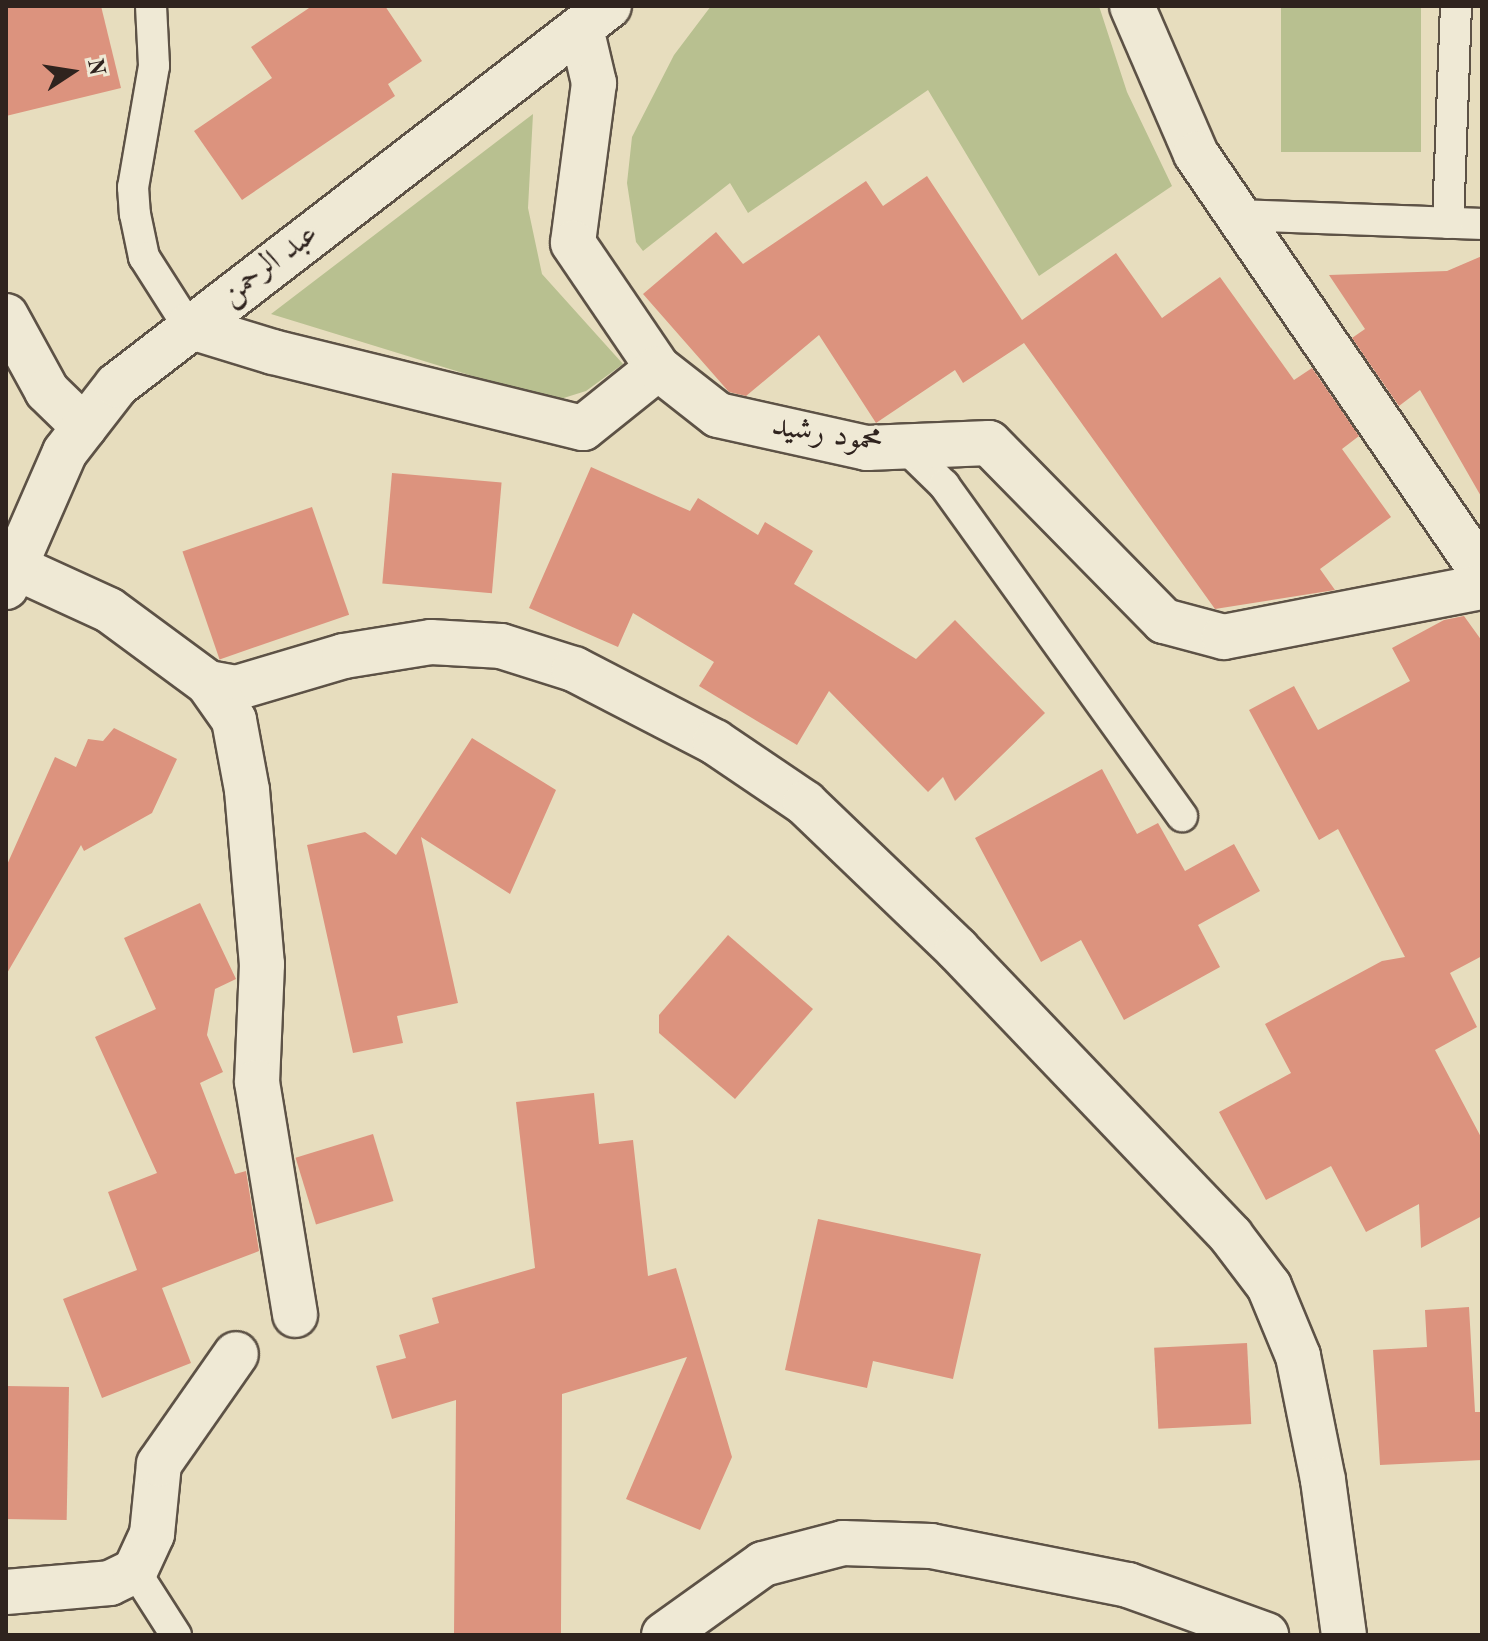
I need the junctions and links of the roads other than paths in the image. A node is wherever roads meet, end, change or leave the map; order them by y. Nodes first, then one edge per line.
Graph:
1 (151, 6) edge
2 (1132, 6) edge
3 (1456, 6) edge
4 (595, 17) edge
5 (1238, 215) junction
6 (1448, 223) junction
7 (1482, 224) edge
8 (6, 316) edge
9 (188, 326) junction
10 (658, 368) junction
11 (84, 427) junction
12 (904, 446) junction
13 (1482, 572) edge
14 (10, 577) edge
15 (1482, 587) edge
16 (208, 683) junction
17 (1182, 816) dead end
18 (295, 1315) dead end
19 (236, 1354) dead end
20 (135, 1571) junction
21 (6, 1592) edge
22 (176, 1635) edge
23 (664, 1635) edge
24 (1266, 1635) edge
25 (1344, 1635) edge

1 - 9 lane
2 - 5 street
3 - 6 lane
4 - 9 street, عبد الرحمن
4 - 10 street, محمود رشيد
5 - 6 lane
5 - 13 street
6 - 7 lane
8 - 11 street
9 - 10 street
9 - 11 street, عبد الرحمن
10 - 12 street, محمود رشيد
11 - 14 street, عبد الرحمن
12 - 15 street, محمود رشيد
12 - 17 lane
14 - 16 street
16 - 18 street
16 - 25 street
19 - 20 street
20 - 21 street
20 - 22 lane
23 - 24 street

